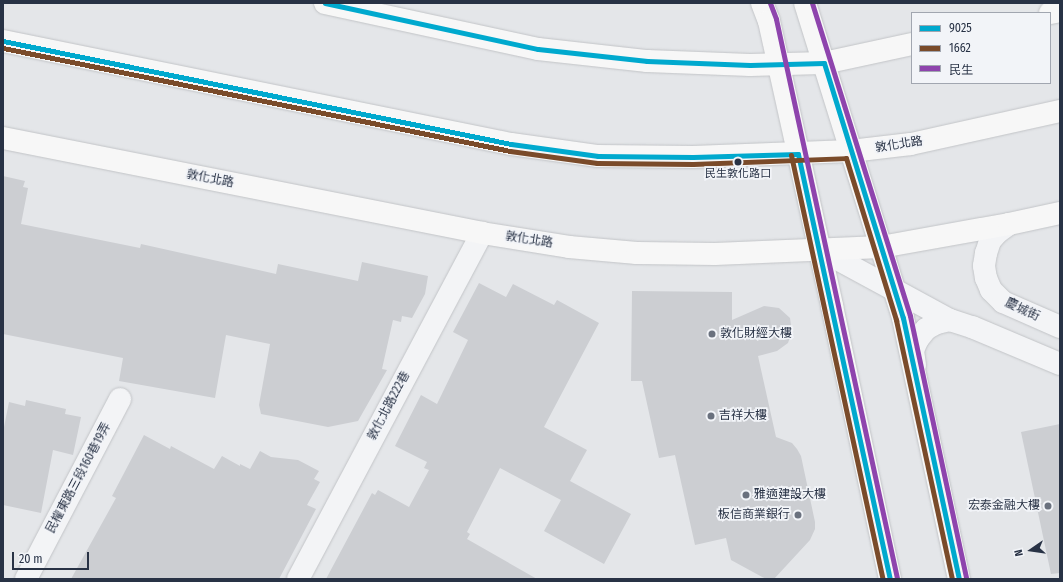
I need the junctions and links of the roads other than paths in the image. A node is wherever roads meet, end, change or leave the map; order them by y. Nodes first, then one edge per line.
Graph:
1 (325, 3) edge
2 (762, 3) edge
3 (805, 3) edge
4 (3, 41) edge
5 (911, 44) edge
6 (824, 63) junction
7 (778, 66) junction
8 (1060, 111) edge
9 (3, 138) edge
10 (851, 152) junction
11 (798, 154) junction
12 (1060, 213) edge
13 (1009, 224) junction
14 (482, 233) junction
15 (881, 247) junction
16 (819, 250) junction
17 (895, 292) junction
18 (950, 320) junction
19 (1060, 326) edge
20 (1060, 364) edge
21 (916, 374) junction
22 (120, 399) dead end
23 (26, 579) edge
24 (298, 579) edge
25 (890, 579) edge
26 (959, 579) edge

1 - 7 main road
2 - 7 main road
3 - 6 main road
4 - 11 main road, 敦化北路
5 - 6 main road
6 - 7 main road
6 - 10 main road
7 - 11 main road
8 - 10 main road, 敦化北路
9 - 14 main road, 敦化北路
10 - 11 main road, 敦化北路
10 - 15 main road
11 - 16 main road
12 - 13 main road, 敦化北路
13 - 15 main road, 敦化北路
13 - 19 street, 慶城街
14 - 16 main road, 敦化北路
14 - 24 street, 敦化北路222巷
15 - 16 main road, 敦化北路
15 - 17 main road
16 - 17 street
16 - 25 main road
17 - 18 street
17 - 21 main road
18 - 20 street
18 - 21 street
21 - 26 main road
22 - 23 street, 民權東路三段160巷19弄

